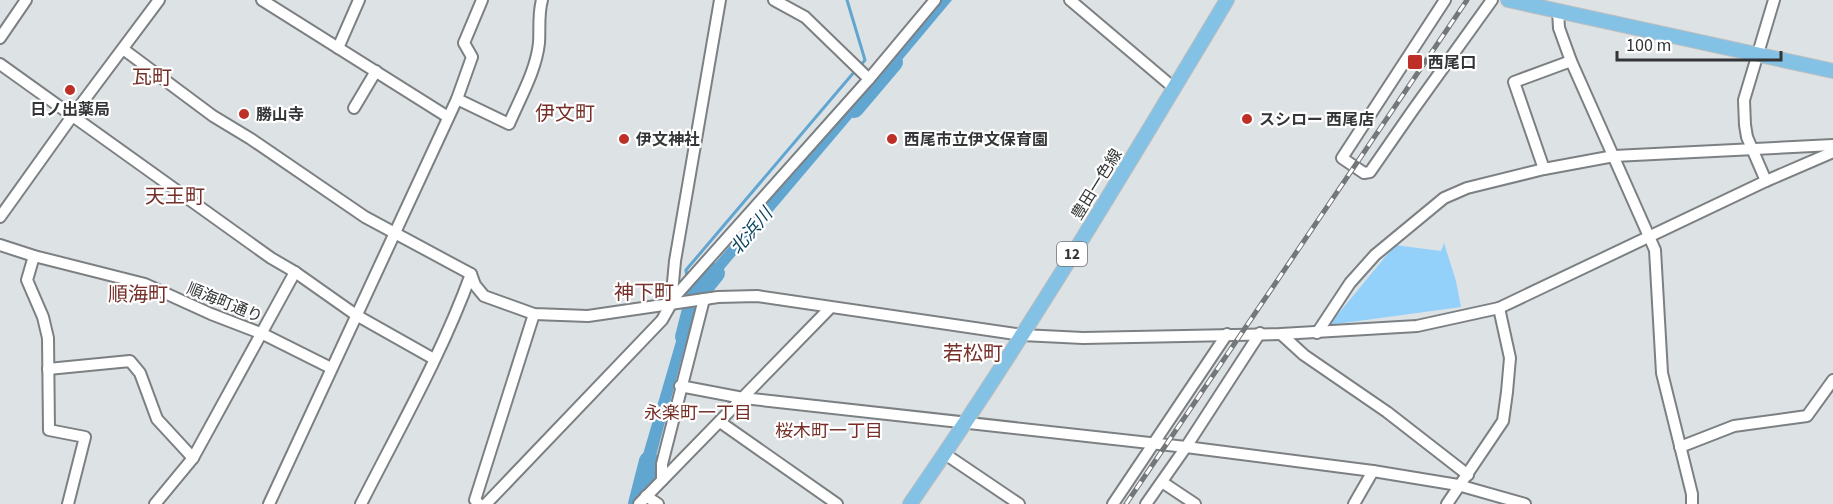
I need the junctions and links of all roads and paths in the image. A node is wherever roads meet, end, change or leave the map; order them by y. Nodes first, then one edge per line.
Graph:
1 (26, 0) edge
2 (159, 0) edge
3 (262, 0) edge
4 (359, 0) edge
5 (482, 0) edge
6 (542, 0) edge
7 (720, 0) edge
8 (774, 0) edge
9 (935, 0) edge
10 (1070, 0) edge
11 (1227, 0) edge
12 (1445, 0) edge
13 (1492, 0) edge
14 (1508, 0) edge
15 (1774, 0) edge
16 (1544, 4) edge
17 (1558, 11) junction
18 (0, 38) edge
19 (338, 48) junction
20 (123, 49) junction
21 (1759, 54) junction
22 (1571, 61) junction
23 (0, 64) edge
24 (376, 71) junction
25 (1833, 71) edge
26 (869, 79) junction
27 (1174, 88) junction
28 (457, 99) junction
29 (354, 108) dead end
30 (72, 115) junction
31 (448, 117) junction
32 (1833, 145) edge
33 (1753, 149) junction
34 (1833, 152) edge
35 (1614, 156) junction
36 (1544, 169) junction
37 (1766, 181) junction
38 (0, 217) edge
39 (394, 231) junction
40 (1650, 237) junction
41 (0, 245) edge
42 (34, 256) junction
43 (295, 272) junction
44 (471, 274) junction
45 (484, 296) junction
46 (710, 298) junction
47 (460, 303) junction
48 (673, 303) junction
49 (830, 308) junction
50 (1499, 308) junction
51 (356, 315) junction
52 (534, 315) junction
53 (1260, 333) junction
54 (1317, 333) junction
55 (262, 334) junction
56 (1227, 334) junction
57 (1281, 334) junction
58 (1022, 335) junction
59 (434, 359) junction
60 (331, 368) junction
61 (48, 369) junction
62 (1833, 380) edge
63 (680, 387) junction
64 (743, 398) junction
65 (720, 422) junction
66 (966, 422) junction
67 (1155, 443) junction
68 (1186, 447) junction
69 (1680, 447) junction
70 (945, 454) junction
71 (194, 458) junction
72 (1373, 471) junction
73 (1468, 474) junction
74 (662, 480) junction
75 (1162, 482) junction
76 (1458, 485) junction
77 (644, 501) edge
78 (68, 504) edge
79 (154, 504) edge
80 (269, 504) edge
81 (361, 504) edge
82 (479, 504) edge
83 (486, 504) edge
84 (658, 504) edge
85 (837, 504) edge
86 (910, 504) edge
87 (1019, 504) edge
88 (1113, 504) edge
89 (1146, 504) edge
90 (1195, 504) edge
91 (1354, 504) edge
92 (1447, 504) edge
93 (1525, 504) edge
94 (1692, 504) edge

1 - 18 street
2 - 20 street
3 - 19 street
4 - 19 street
5 - 28 street
6 - 28 street
7 - 48 street
8 - 26 street
9 - 26 street
10 - 27 street
11 - 27 main road, 豊田一色線 / 12
12 - 13 street
14 - 16 main road
15 - 21 street
16 - 17 main road
17 - 21 main road
17 - 22 street
19 - 24 street
20 - 30 street
20 - 39 street
21 - 25 main road
21 - 33 street
22 - 35 street
22 - 36 street
23 - 30 street
24 - 29 street
24 - 31 street
26 - 48 street
27 - 58 main road, 豊田一色線 / 12
28 - 31 street
30 - 38 street
30 - 43 street
31 - 39 street
32 - 33 street
33 - 35 street
33 - 37 street
34 - 37 street
35 - 36 street
35 - 40 street
36 - 54 street
37 - 40 street
39 - 44 street
39 - 51 street
40 - 50 street
40 - 69 street
41 - 42 street, 順海町通り
42 - 55 street, 順海町通り
42 - 61 street
43 - 51 street
43 - 55 street
44 - 45 street
44 - 47 street
45 - 47 street
45 - 52 street
46 - 48 street
46 - 49 street
46 - 63 street
47 - 59 street
48 - 52 street
48 - 83 street
49 - 58 street
49 - 64 street
50 - 54 street
50 - 73 street
51 - 59 street
51 - 60 street
52 - 82 street
53 - 56 street
53 - 57 street
53 - 68 street
54 - 57 street
55 - 60 street, 順海町通り
55 - 71 street
56 - 58 street
56 - 67 street
57 - 73 street
58 - 66 main road, 豊田一色線 / 12
59 - 81 street
60 - 80 street
61 - 71 street
61 - 78 street
62 - 69 street
63 - 64 street
63 - 74 street
64 - 65 street
64 - 66 street
65 - 74 street
65 - 85 street
66 - 67 street
66 - 70 main road, 豊田一色線 / 12
67 - 68 street
67 - 88 street
68 - 72 street
68 - 75 street
69 - 94 street
70 - 86 main road, 豊田一色線 / 12
70 - 87 street
71 - 79 street
72 - 76 street
72 - 91 street
73 - 76 street
74 - 77 street
75 - 89 street
75 - 90 street
76 - 92 street
76 - 93 street
77 - 84 street

